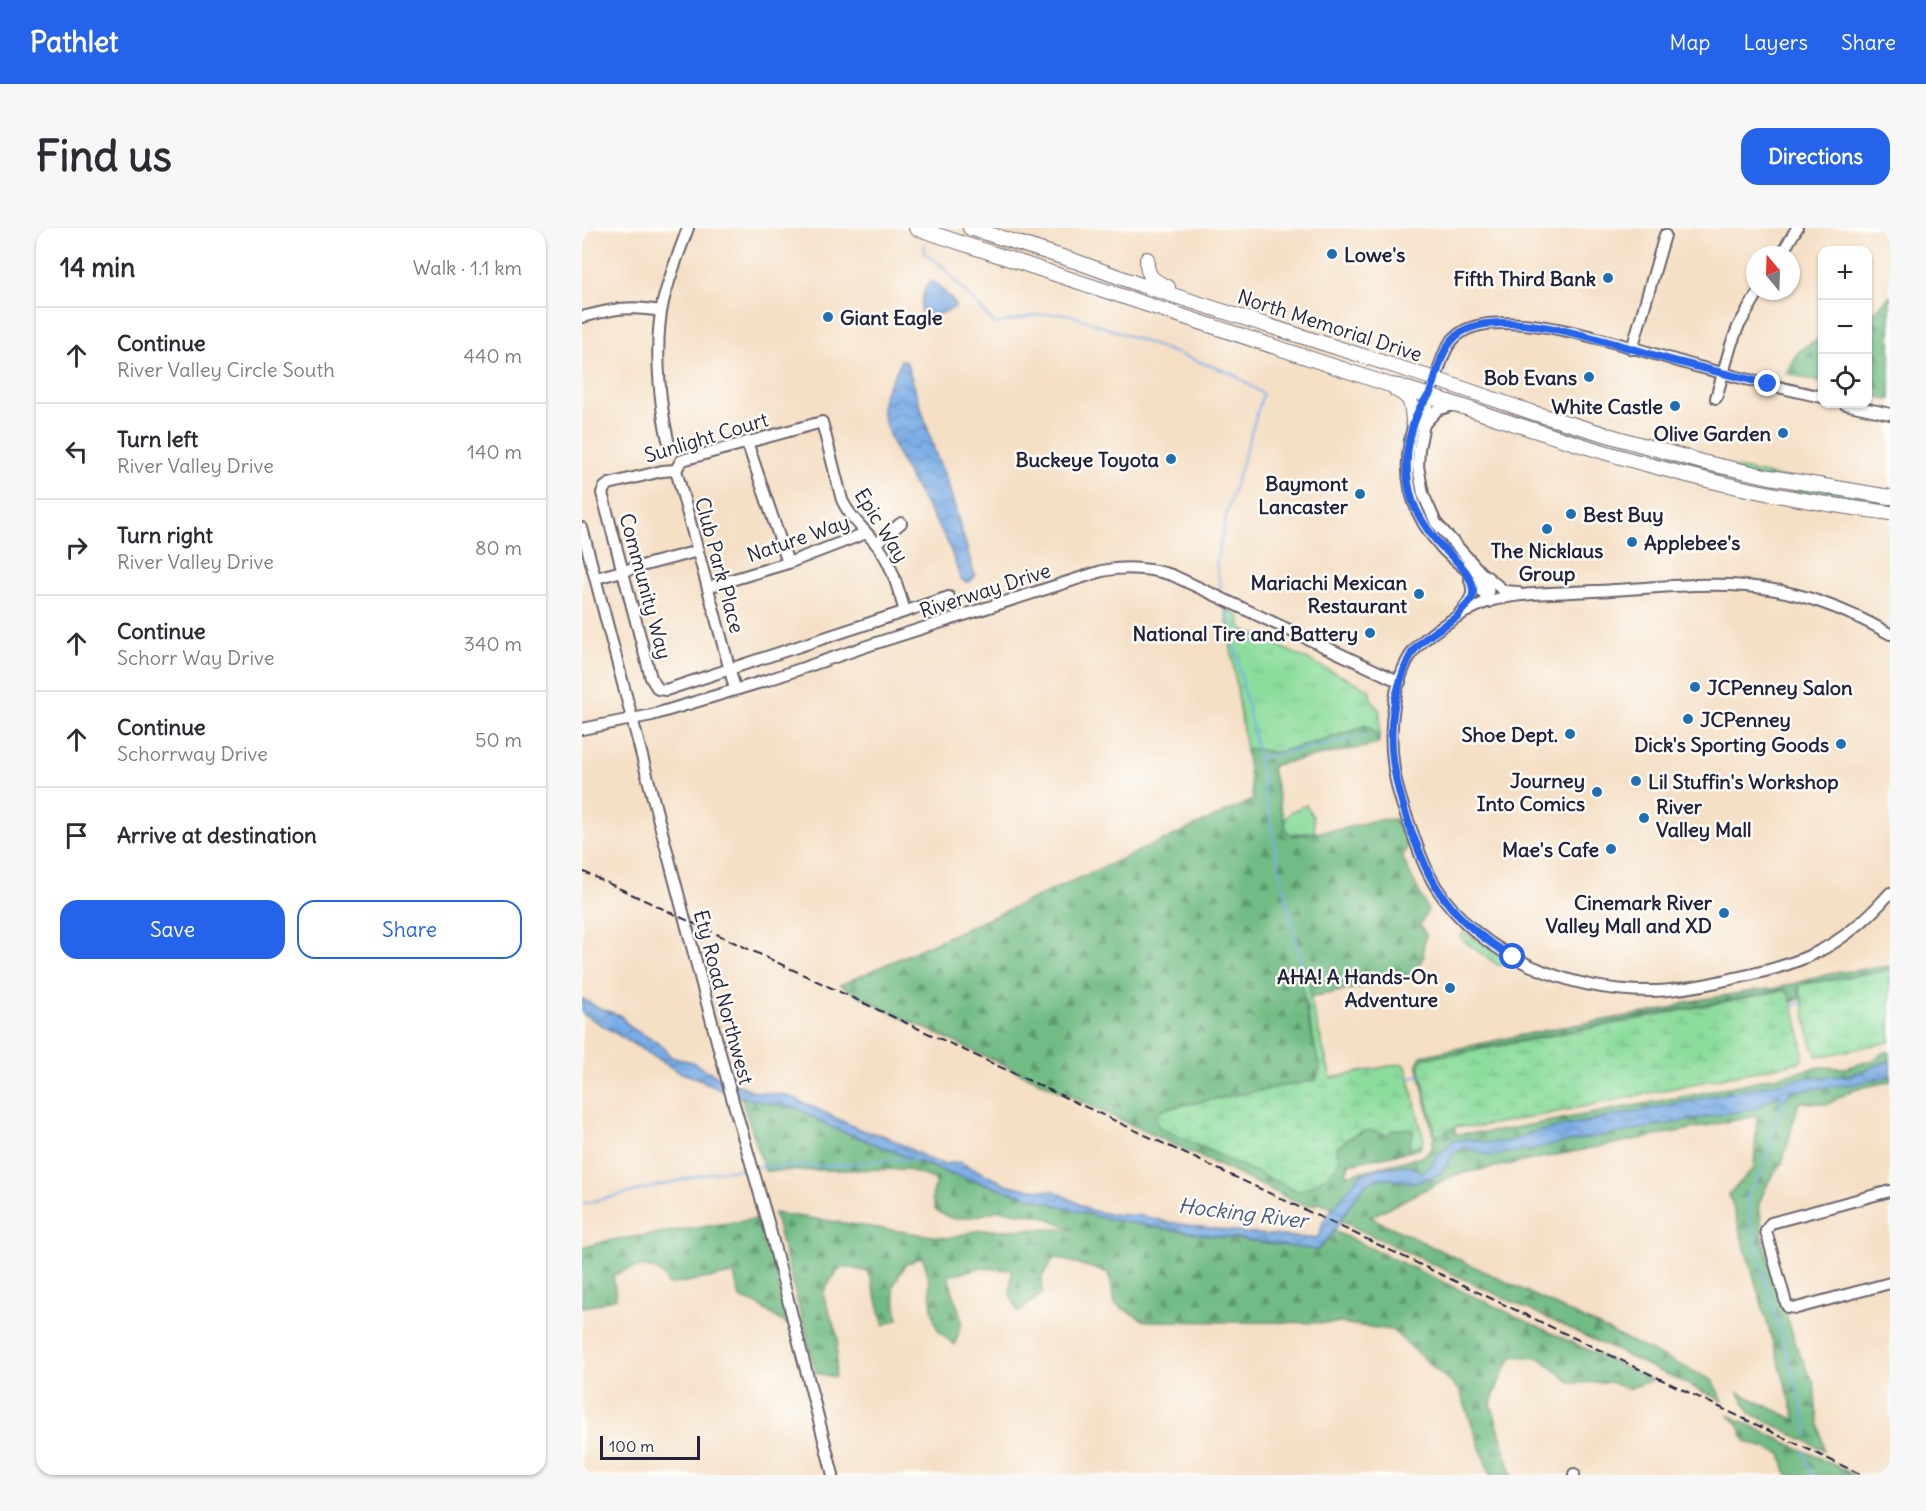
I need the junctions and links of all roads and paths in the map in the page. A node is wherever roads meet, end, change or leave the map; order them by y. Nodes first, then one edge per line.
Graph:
1 (688, 228) edge
2 (916, 228) edge
3 (970, 228) edge
4 (1797, 228) edge
5 (1665, 235) dead end
6 (1786, 246) edge
7 (1147, 259) dead end
8 (1025, 263) junction
9 (1141, 285) junction
10 (1753, 300) edge
11 (661, 311) junction
12 (582, 317) edge
13 (1250, 320) junction
14 (1632, 349) junction
15 (1723, 374) junction
16 (1435, 378) junction
17 (1390, 385) junction
18 (1429, 395) junction
19 (1818, 397) edge
20 (1716, 399) dead end
21 (1456, 404) junction
22 (1863, 408) edge
23 (1890, 414) edge
24 (822, 422) joint
25 (1419, 423) junction
26 (668, 440) dead end
27 (747, 442) junction
28 (676, 470) junction
29 (603, 490) joint
30 (1890, 497) edge
31 (1890, 513) edge
32 (901, 523) dead end
33 (582, 528) edge
34 (866, 533) junction
35 (876, 544) junction
36 (698, 551) junction
37 (788, 563) junction
38 (1463, 570) junction
39 (624, 571) junction
40 (1480, 571) junction
41 (596, 578) junction
42 (708, 587) junction
43 (1529, 595) junction
44 (949, 597) dead end
45 (1489, 602) junction
46 (905, 611) junction
47 (1458, 616) junction
48 (1890, 634) edge
49 (730, 669) junction
50 (1400, 682) junction
51 (735, 689) junction
52 (632, 719) junction
53 (582, 729) edge
54 (1890, 893) edge
55 (1890, 1191) edge
56 (1890, 1282) edge
57 (833, 1475) edge

1 - 11 street
2 - 8 main road, North Memorial Drive
3 - 9 main road, North Memorial Drive
4 - 6 street
5 - 14 street
7 - 13 main road
8 - 9 main road
8 - 17 main road, North Memorial Drive
9 - 13 main road, North Memorial Drive
10 - 15 street
11 - 12 street
11 - 26 street
13 - 16 main road, North Memorial Drive
14 - 15 street
14 - 16 street
15 - 19 street
15 - 20 street
16 - 18 street
16 - 30 main road, North Memorial Drive
17 - 18 main road, North Memorial Drive
17 - 25 main road, North Memorial Drive
18 - 21 main road, North Memorial Drive
18 - 25 street
21 - 25 street
21 - 31 main road, North Memorial Drive
22 - 23 street
24 - 27 street, Sunlight Court
24 - 34 street, Epic Way
25 - 38 street
25 - 40 street
27 - 28 street, Sunlight Court
27 - 37 street
28 - 29 street, Sunlight Court
28 - 36 street, Club Park Place
29 - 39 street, Community Way
32 - 35 street
33 - 41 street, Ety Road Northwest
34 - 35 street, Epic Way
34 - 37 street, Nature Way
35 - 46 street, Epic Way
36 - 39 street
36 - 42 street, Club Park Place
37 - 42 street, Nature Way
38 - 45 street
38 - 47 street
39 - 41 street
39 - 49 street, Community Way
40 - 43 street
40 - 45 street
41 - 52 street, Ety Road Northwest
42 - 49 street, Club Park Place
43 - 45 street
43 - 48 street
44 - 46 street
45 - 47 street
46 - 49 street
47 - 50 street
49 - 51 street, Club Park Place
50 - 51 street, Riverway Drive
50 - 54 street
51 - 52 street, Riverway Drive
52 - 53 street, Riverway Drive
52 - 57 street, Ety Road Northwest
55 - 56 street

